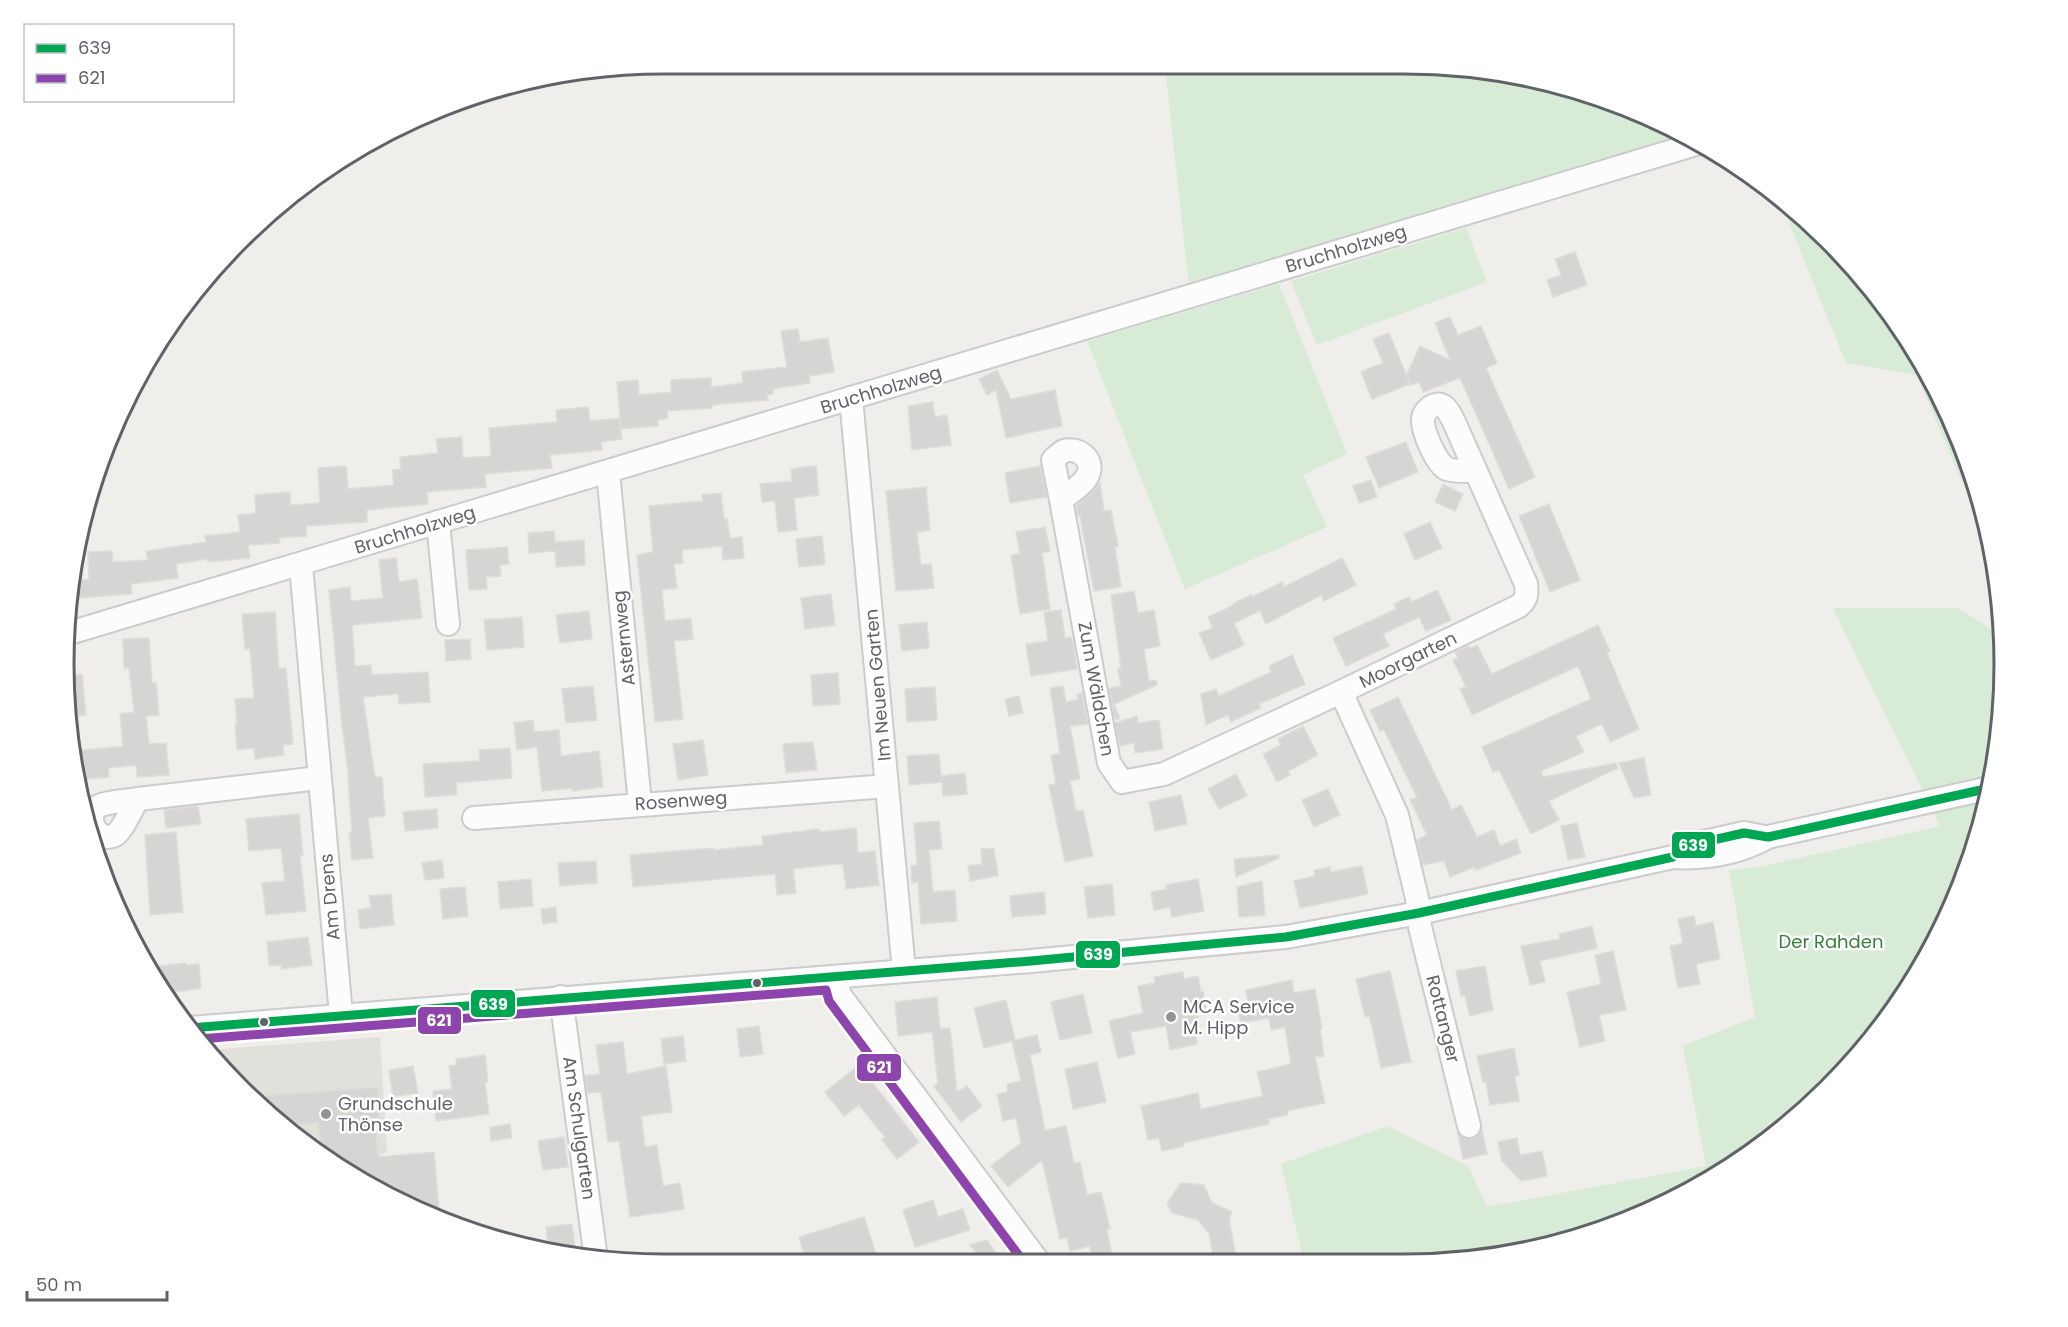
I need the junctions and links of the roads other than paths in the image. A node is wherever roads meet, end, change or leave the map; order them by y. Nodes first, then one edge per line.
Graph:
1 (1688, 146) edge
2 (852, 398) junction
3 (1476, 471) dead end
4 (608, 472) junction
5 (1061, 500) dead end
6 (438, 522) junction
7 (301, 565) junction
8 (448, 624) dead end
9 (75, 631) edge
10 (1341, 692) junction
11 (319, 778) junction
12 (887, 786) junction
13 (1980, 790) edge
14 (138, 799) dead end
15 (640, 804) junction
16 (474, 818) dead end
17 (1419, 913) junction
18 (904, 971) junction
19 (837, 977) junction
20 (561, 997) junction
21 (341, 1016) junction
22 (199, 1027) edge
23 (1469, 1126) dead end
24 (595, 1249) edge
25 (1033, 1254) edge

1 - 2 street, Bruchholzweg
2 - 4 street, Bruchholzweg
2 - 12 street, Im Neuen Garten
3 - 10 street, Moorgarten
4 - 6 street, Bruchholzweg
4 - 15 street, Asternweg
5 - 10 street, Zum Wäldchen
6 - 7 street, Bruchholzweg
6 - 8 street
7 - 9 street, Bruchholzweg
7 - 11 street, Am Drens
10 - 17 street, Moorgarten
11 - 14 street
11 - 21 street, Am Drens
12 - 15 street, Rosenweg
12 - 18 street, Im Neuen Garten
13 - 17 street
15 - 16 street, Rosenweg
17 - 18 street
17 - 23 street, Rottanger
18 - 19 street
19 - 20 street
19 - 25 street
20 - 21 street
20 - 24 street, Am Schulgarten
21 - 22 street

